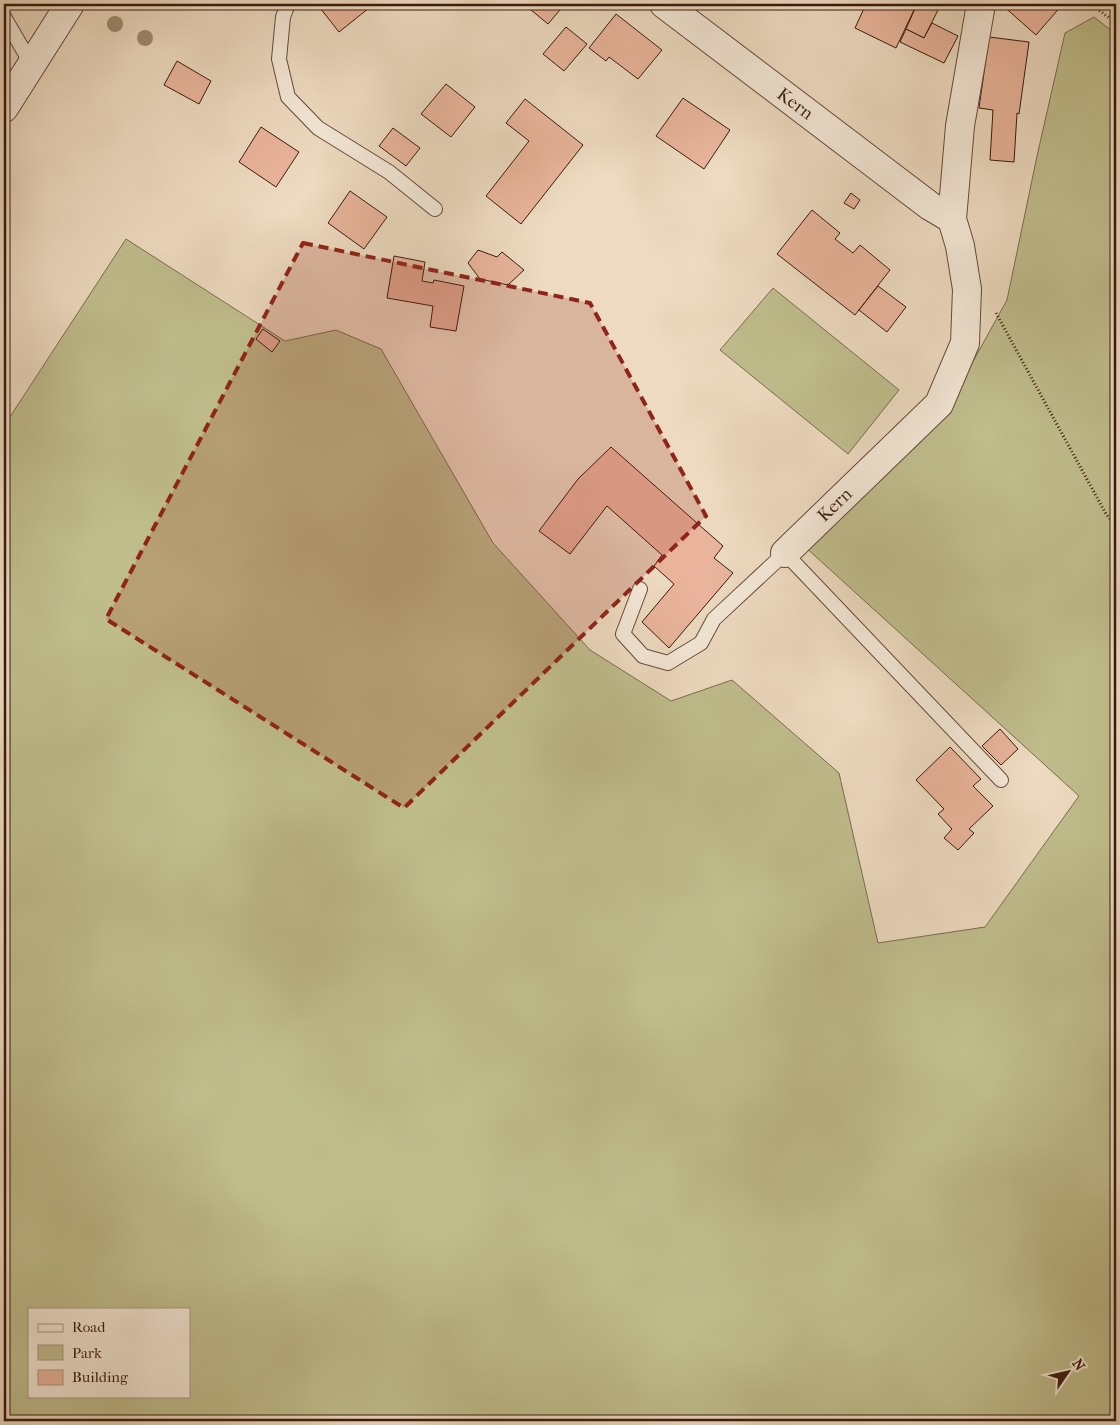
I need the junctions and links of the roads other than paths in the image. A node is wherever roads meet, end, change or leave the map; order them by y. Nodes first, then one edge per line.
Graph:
1 (70, 4) edge
2 (288, 4) edge
3 (664, 4) edge
4 (981, 4) edge
5 (4, 17) edge
6 (32, 65) junction
7 (4, 108) edge
8 (435, 209) dead end
9 (952, 219) junction
10 (785, 553) junction
11 (640, 589) dead end
12 (1001, 780) dead end

1 - 6 street
2 - 8 lane
3 - 9 street, Kern
4 - 9 street, Kern
5 - 6 lane
6 - 7 street
9 - 10 street, Kern
10 - 11 lane, Kern
10 - 12 lane

